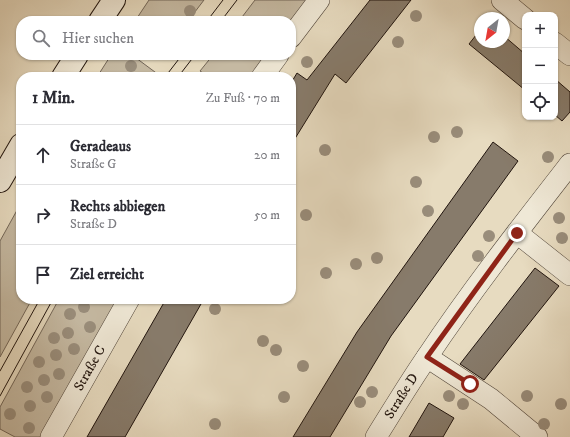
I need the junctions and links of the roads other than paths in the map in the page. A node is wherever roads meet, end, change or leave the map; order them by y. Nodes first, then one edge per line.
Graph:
1 (114, 0) edge
2 (319, 0) edge
3 (502, 0) edge
4 (103, 16) edge
5 (522, 17) edge
6 (296, 30) edge
7 (558, 45) edge
8 (570, 54) edge
9 (74, 60) edge
10 (274, 60) edge
11 (66, 72) edge
12 (266, 72) edge
13 (16, 154) edge
14 (570, 164) edge
15 (0, 181) edge
16 (517, 233) junction
17 (570, 275) edge
18 (126, 304) edge
19 (427, 357) junction
20 (50, 437) edge
21 (376, 437) edge
22 (537, 437) edge

1 - 4 main road
2 - 6 street
3 - 5 street
7 - 8 street
9 - 11 main road
10 - 12 street
13 - 15 main road
14 - 16 street, Straße D
16 - 17 street
16 - 19 street, Straße D
18 - 20 street, Straße C
19 - 21 street, Straße D
19 - 22 street

